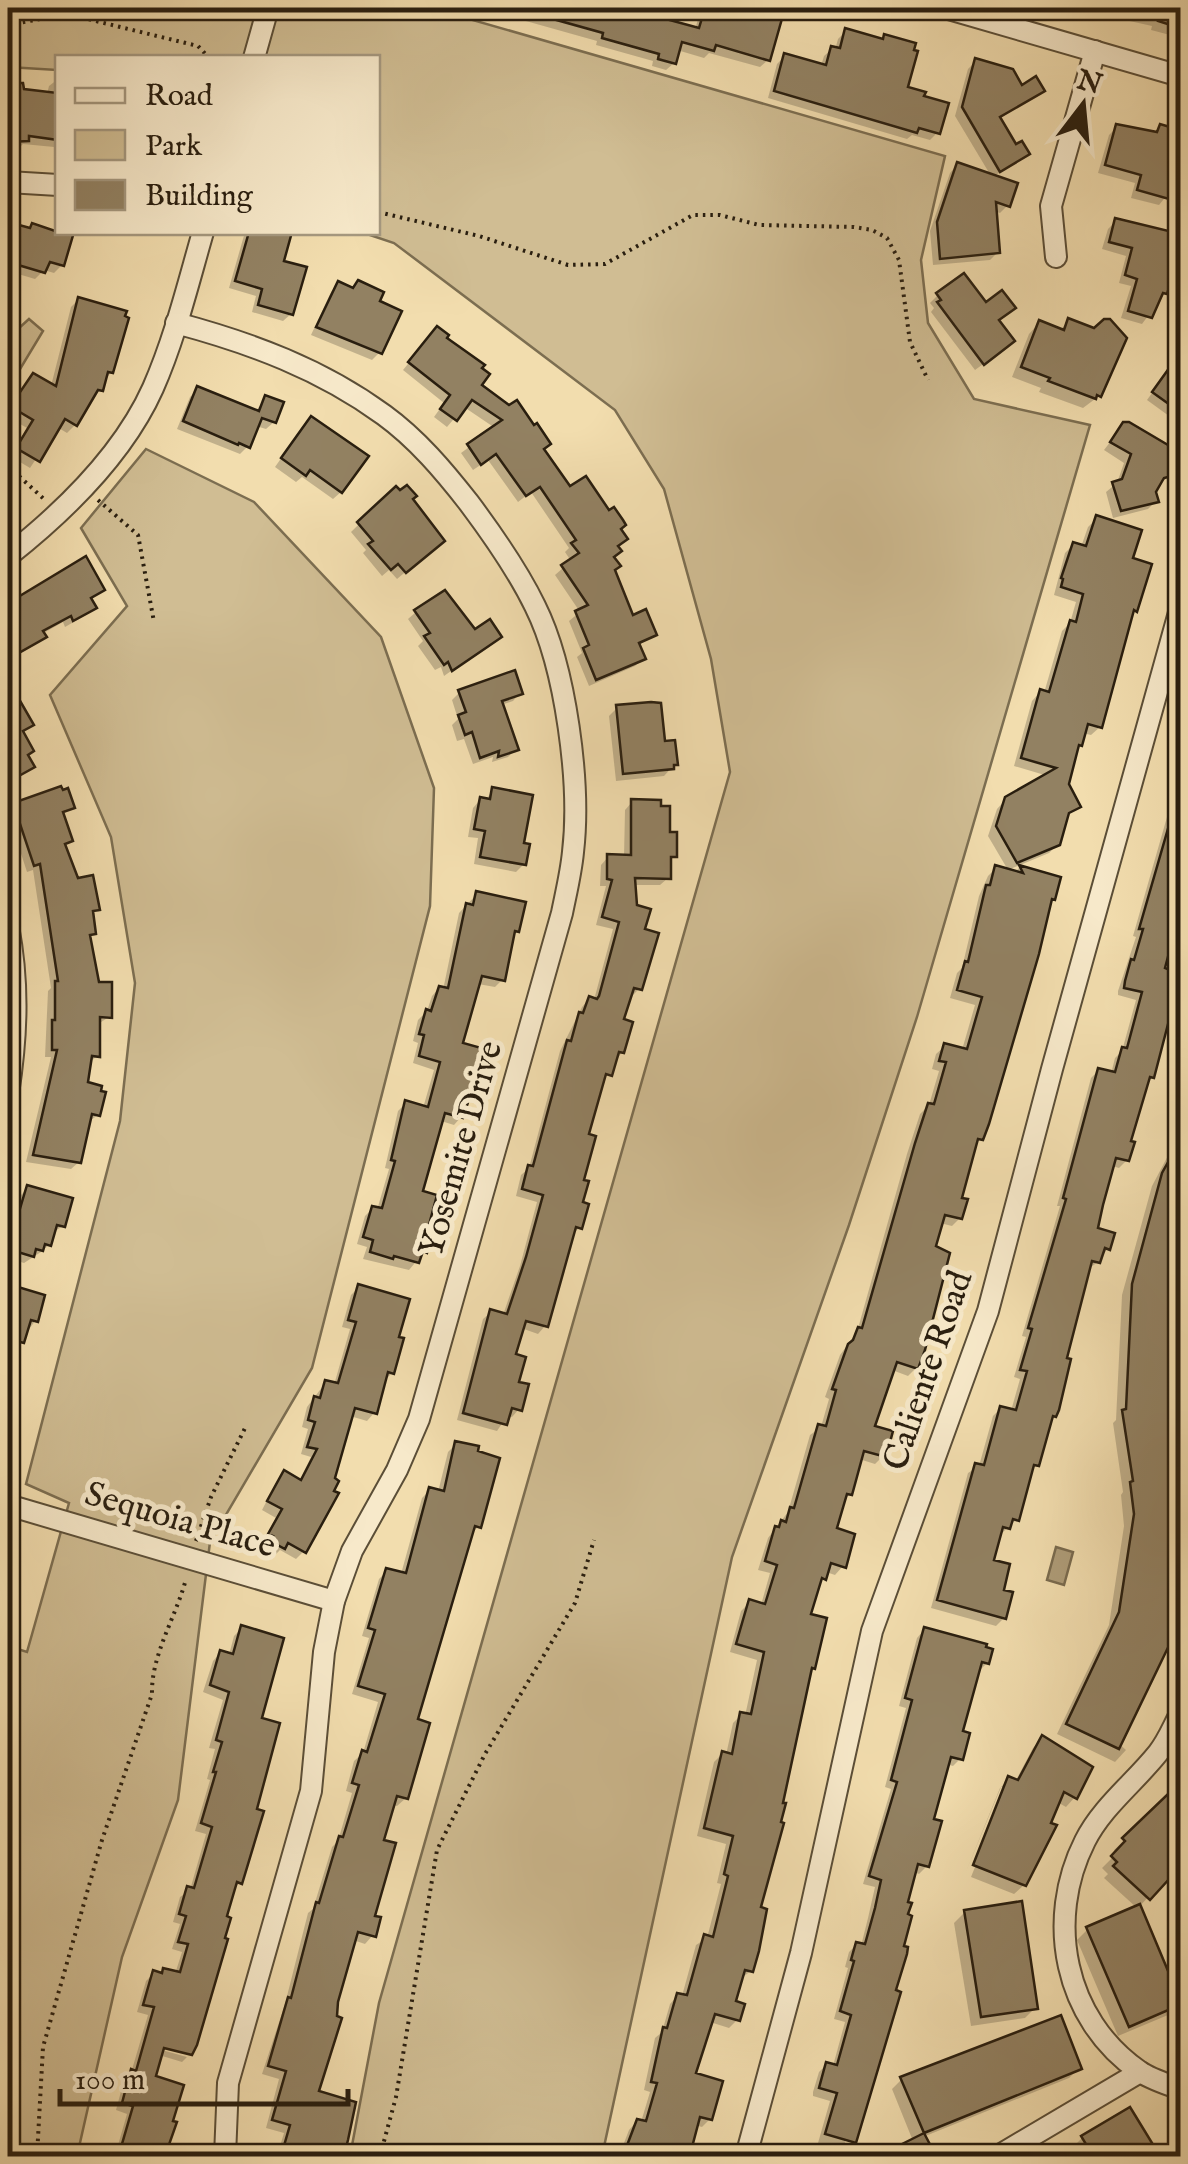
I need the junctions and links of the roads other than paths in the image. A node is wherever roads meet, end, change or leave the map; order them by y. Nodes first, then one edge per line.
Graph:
1 (268, 8) edge
2 (945, 8) edge
3 (1094, 51) junction
4 (255, 55) edge
5 (1180, 76) edge
6 (8, 182) edge
7 (55, 185) edge
8 (202, 235) edge
9 (1056, 257) dead end
10 (176, 323) junction
11 (8, 556) edge
12 (1180, 609) edge
13 (8, 926) edge
14 (8, 1094) edge
15 (8, 1505) edge
16 (334, 1601) junction
17 (1180, 1714) edge
18 (1140, 2072) junction
19 (1180, 2090) edge
20 (225, 2156) edge
21 (746, 2156) edge
22 (998, 2156) edge

1 - 4 street
2 - 3 street
3 - 5 street
3 - 9 street
6 - 7 street
8 - 10 street
10 - 11 street
10 - 16 street, Yosemite Drive
12 - 21 street, Caliente Road
13 - 14 street
15 - 16 street, Sequoia Place
16 - 20 street, Yosemite Drive
17 - 18 street
18 - 19 street
18 - 22 street

